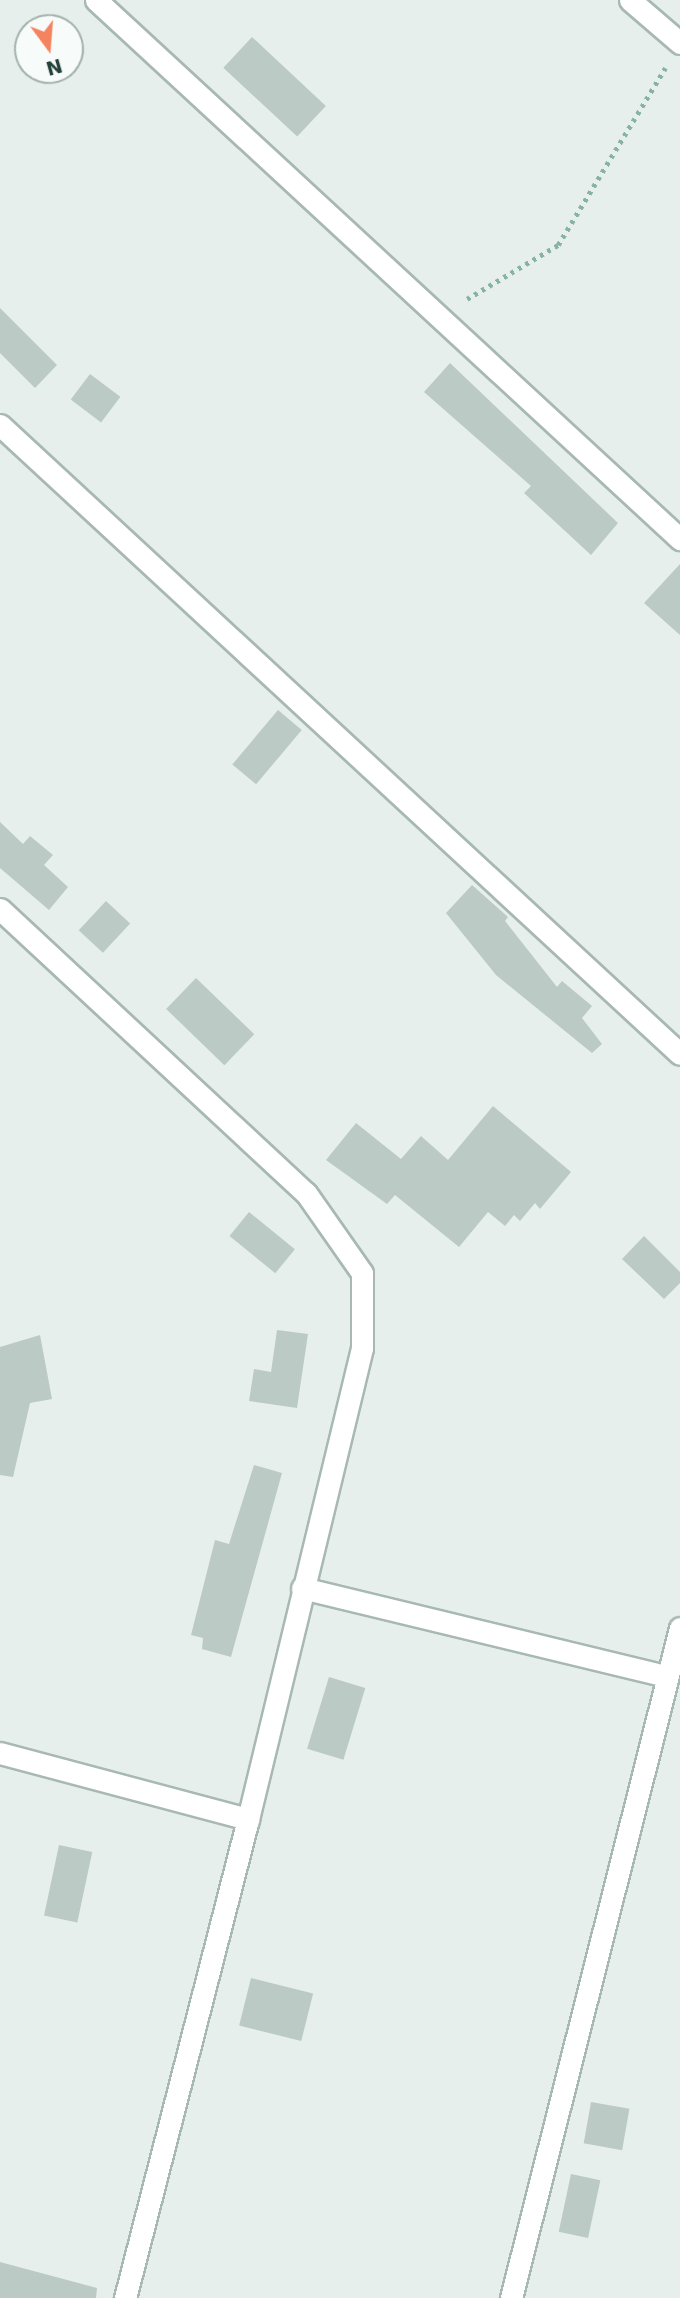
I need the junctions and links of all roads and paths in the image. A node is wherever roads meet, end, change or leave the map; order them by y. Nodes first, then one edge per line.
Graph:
1 (96, 0) edge
2 (630, 0) edge
3 (680, 43) edge
4 (666, 65) dead end
5 (453, 332) junction
6 (0, 425) edge
7 (680, 539) edge
8 (0, 909) edge
9 (680, 1054) edge
10 (302, 1588) junction
11 (680, 1628) edge
12 (667, 1676) junction
13 (0, 1753) edge
14 (248, 1819) junction
15 (125, 2298) edge
16 (511, 2298) edge

1 - 5 street
2 - 3 street
4 - 5 path
5 - 7 street
6 - 9 street
8 - 10 street
10 - 12 street
10 - 14 street
11 - 12 street
12 - 16 street
13 - 14 street
14 - 15 street

